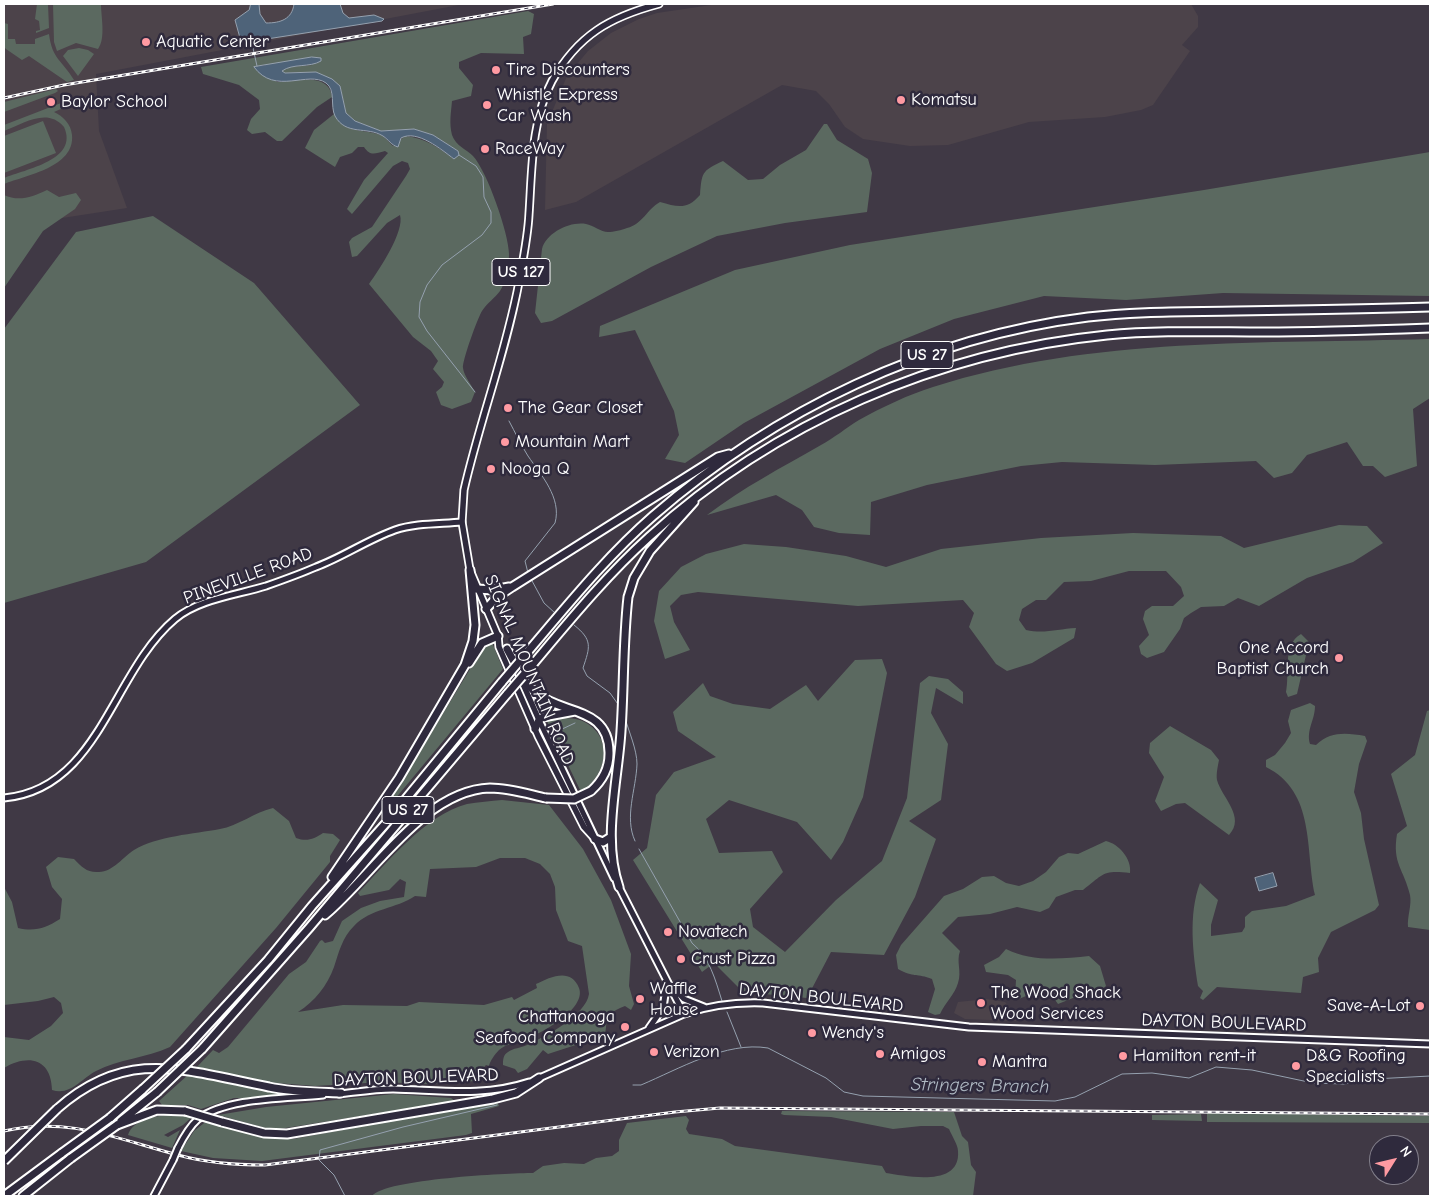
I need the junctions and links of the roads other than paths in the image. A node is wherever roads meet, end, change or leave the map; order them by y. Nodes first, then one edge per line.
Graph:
1 (659, 4) edge
2 (1430, 307) edge
3 (1430, 328) edge
4 (734, 452) junction
5 (697, 496) junction
6 (462, 522) junction
7 (470, 570) junction
8 (512, 587) junction
9 (477, 588) junction
10 (486, 609) junction
11 (498, 636) junction
12 (507, 649) junction
13 (440, 708) junction
14 (578, 711) junction
15 (539, 720) junction
16 (536, 729) junction
17 (4, 798) edge
18 (611, 837) junction
19 (595, 840) junction
20 (619, 887) junction
21 (312, 906) junction
22 (309, 928) junction
23 (667, 981) junction
24 (704, 1007) junction
25 (684, 1014) junction
26 (649, 1029) junction
27 (1430, 1044) edge
28 (539, 1078) junction
29 (341, 1093) junction
30 (117, 1125) junction
31 (4, 1161) edge
32 (4, 1196) edge
33 (23, 1196) edge
34 (154, 1196) edge

1 - 6 main road, SIGNAL MOUNTAIN ROAD / US 127
2 - 4 highway, US 27
3 - 5 highway, US 27
4 - 8 highway
4 - 21 highway, US 27, bridge
5 - 18 highway
5 - 22 highway, US 27, bridge
6 - 7 main road, SIGNAL MOUNTAIN ROAD / US 127
6 - 17 main road, PINEVILLE ROAD
7 - 9 main road, SIGNAL MOUNTAIN ROAD / US 127
7 - 13 highway
8 - 9 highway
8 - 10 highway
9 - 10 main road, SIGNAL MOUNTAIN ROAD / US 127
10 - 11 main road, SIGNAL MOUNTAIN ROAD / US 127
11 - 12 main road, US 127
11 - 13 highway
11 - 16 main road, SIGNAL MOUNTAIN ROAD
12 - 14 highway
12 - 15 main road, SIGNAL MOUNTAIN ROAD
13 - 21 highway
14 - 15 highway
14 - 22 highway, bridge
15 - 16 highway
15 - 19 main road, SIGNAL MOUNTAIN ROAD
16 - 19 main road, SIGNAL MOUNTAIN ROAD
18 - 19 highway
18 - 20 highway
19 - 20 main road, SIGNAL MOUNTAIN ROAD
20 - 23 main road, SIGNAL MOUNTAIN ROAD
21 - 32 highway, US 27, bridge
22 - 30 highway, US 27, bridge
23 - 24 main road
23 - 25 main road, SIGNAL MOUNTAIN ROAD
23 - 26 main road
24 - 25 main road, DAYTON BOULEVARD
24 - 27 main road, DAYTON BOULEVARD
25 - 26 main road, DAYTON BOULEVARD
26 - 28 main road, DAYTON BOULEVARD
28 - 29 main road, DAYTON BOULEVARD
28 - 30 highway, bridge
29 - 31 highway, bridge
29 - 34 main road, DAYTON BOULEVARD, bridge
30 - 33 highway, US 27, bridge

